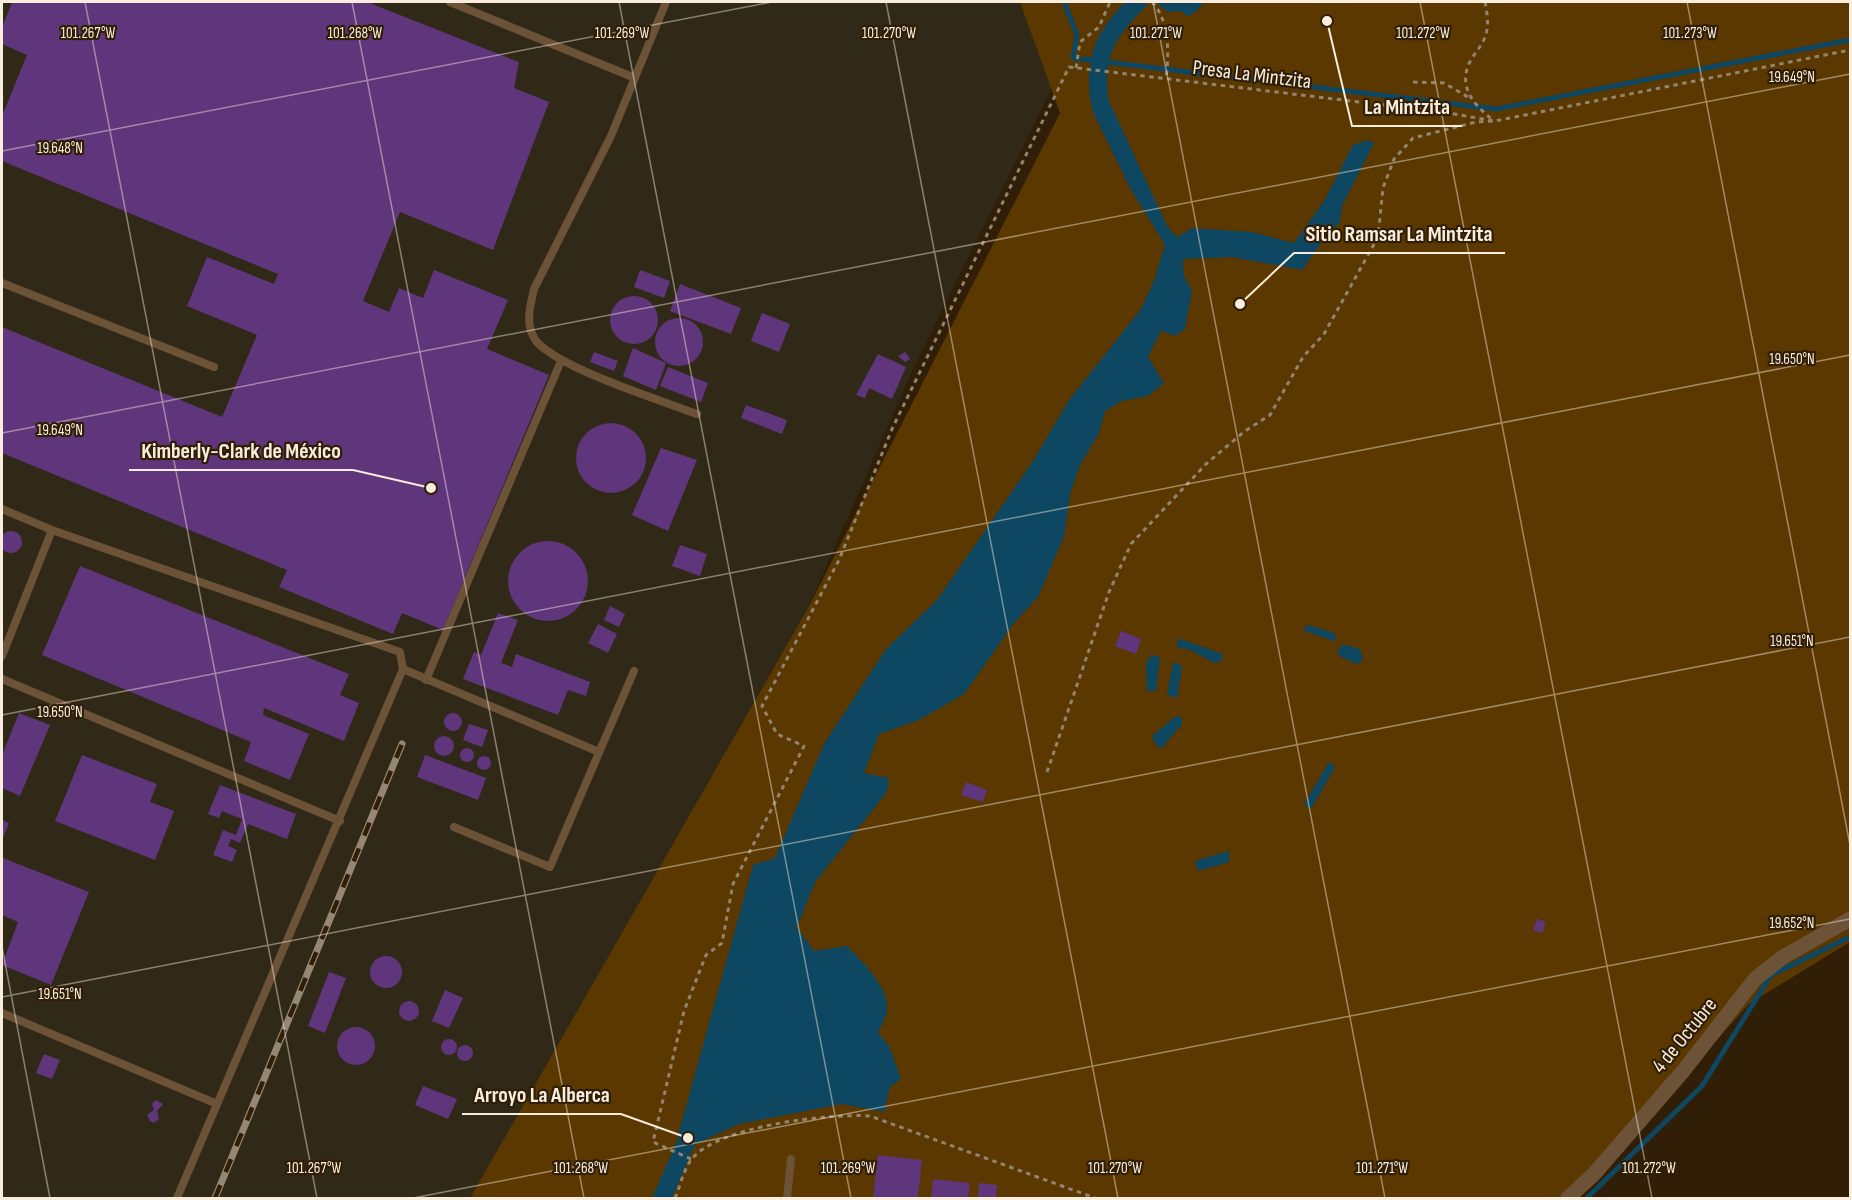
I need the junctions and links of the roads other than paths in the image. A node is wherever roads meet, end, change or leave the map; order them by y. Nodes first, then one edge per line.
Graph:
1 (450, 2) edge
2 (666, 2) edge
3 (635, 78) junction
4 (2, 283) edge
5 (561, 361) junction
6 (214, 368) dead end
7 (697, 414) dead end
8 (2, 509) edge
9 (52, 530) junction
10 (2, 656) edge
11 (403, 669) junction
12 (634, 671) dead end
13 (2, 679) edge
14 (426, 680) junction
15 (599, 752) junction
16 (340, 821) junction
17 (454, 827) dead end
18 (1851, 919) edge
19 (2, 1012) edge
20 (217, 1104) junction
21 (791, 1160) dead end
22 (177, 1198) edge
23 (787, 1198) edge
24 (1568, 1198) edge

1 - 3 lane
2 - 3 lane
3 - 5 lane
4 - 6 lane
5 - 7 lane
5 - 14 lane
8 - 9 lane
9 - 10 lane
9 - 11 lane
11 - 14 lane
11 - 16 lane
12 - 15 lane
13 - 16 lane
14 - 15 lane
15 - 17 lane
16 - 20 lane
18 - 24 street, 4 de Octubre
19 - 20 lane
20 - 22 lane
21 - 23 lane

